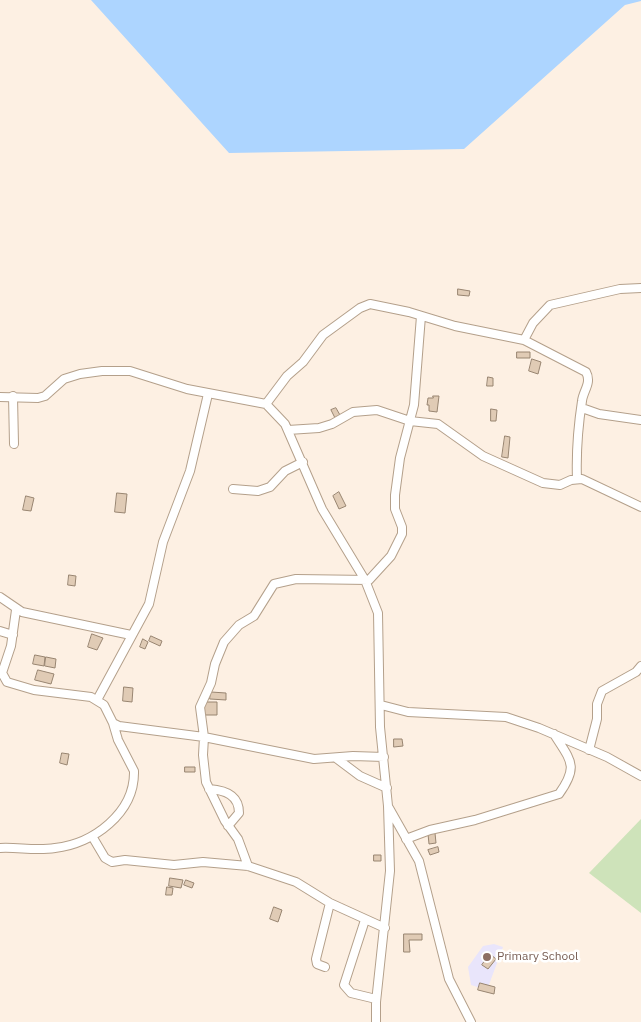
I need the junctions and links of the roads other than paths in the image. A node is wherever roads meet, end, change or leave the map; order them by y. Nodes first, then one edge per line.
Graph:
1 (641, 288) edge
2 (421, 316) junction
3 (524, 340) junction
4 (208, 394) junction
5 (13, 396) junction
6 (0, 397) edge
7 (266, 404) junction
8 (582, 408) junction
9 (641, 420) edge
10 (410, 421) junction
11 (288, 430) junction
12 (14, 444) dead end
13 (302, 462) junction
14 (577, 478) junction
15 (233, 489) dead end
16 (641, 507) edge
17 (365, 580) junction
18 (0, 597) edge
19 (16, 610) junction
20 (0, 630) edge
21 (13, 635) junction
22 (131, 635) junction
23 (641, 666) edge
24 (97, 700) junction
25 (381, 705) junction
26 (113, 723) junction
27 (554, 734) junction
28 (204, 737) junction
29 (589, 750) junction
30 (384, 756) junction
31 (336, 758) junction
32 (641, 776) edge
33 (387, 788) junction
34 (208, 789) junction
35 (388, 806) junction
36 (228, 826) junction
37 (92, 836) junction
38 (406, 839) junction
39 (0, 848) edge
40 (248, 866) junction
41 (330, 903) junction
42 (365, 920) junction
43 (385, 928) junction
44 (325, 967) dead end
45 (376, 999) junction
46 (376, 1022) edge
47 (471, 1022) edge

1 - 3 street
2 - 3 street
2 - 7 street
2 - 10 street
3 - 8 street
4 - 5 street
4 - 7 street
4 - 22 street
5 - 6 street
5 - 12 street
7 - 11 street
8 - 9 street
8 - 14 street
10 - 11 street
10 - 14 street
10 - 17 street
11 - 13 street
13 - 15 street
13 - 17 street
14 - 16 street
17 - 25 street
17 - 28 street
18 - 19 street
19 - 21 street
19 - 22 street
20 - 21 street
21 - 24 street
22 - 24 street
23 - 29 street
24 - 26 street
25 - 27 street
25 - 30 street
26 - 28 street
26 - 37 street
27 - 29 street
27 - 38 street
28 - 31 street
28 - 34 street
29 - 32 street
30 - 31 street
30 - 33 street
31 - 33 street
33 - 35 street
34 - 36 street
34 - 36 street
35 - 38 street
35 - 43 street
36 - 40 street
37 - 39 street
37 - 40 street
38 - 47 street
40 - 41 street
41 - 42 street
41 - 44 street
42 - 43 street
42 - 45 street
43 - 45 street
45 - 46 street

